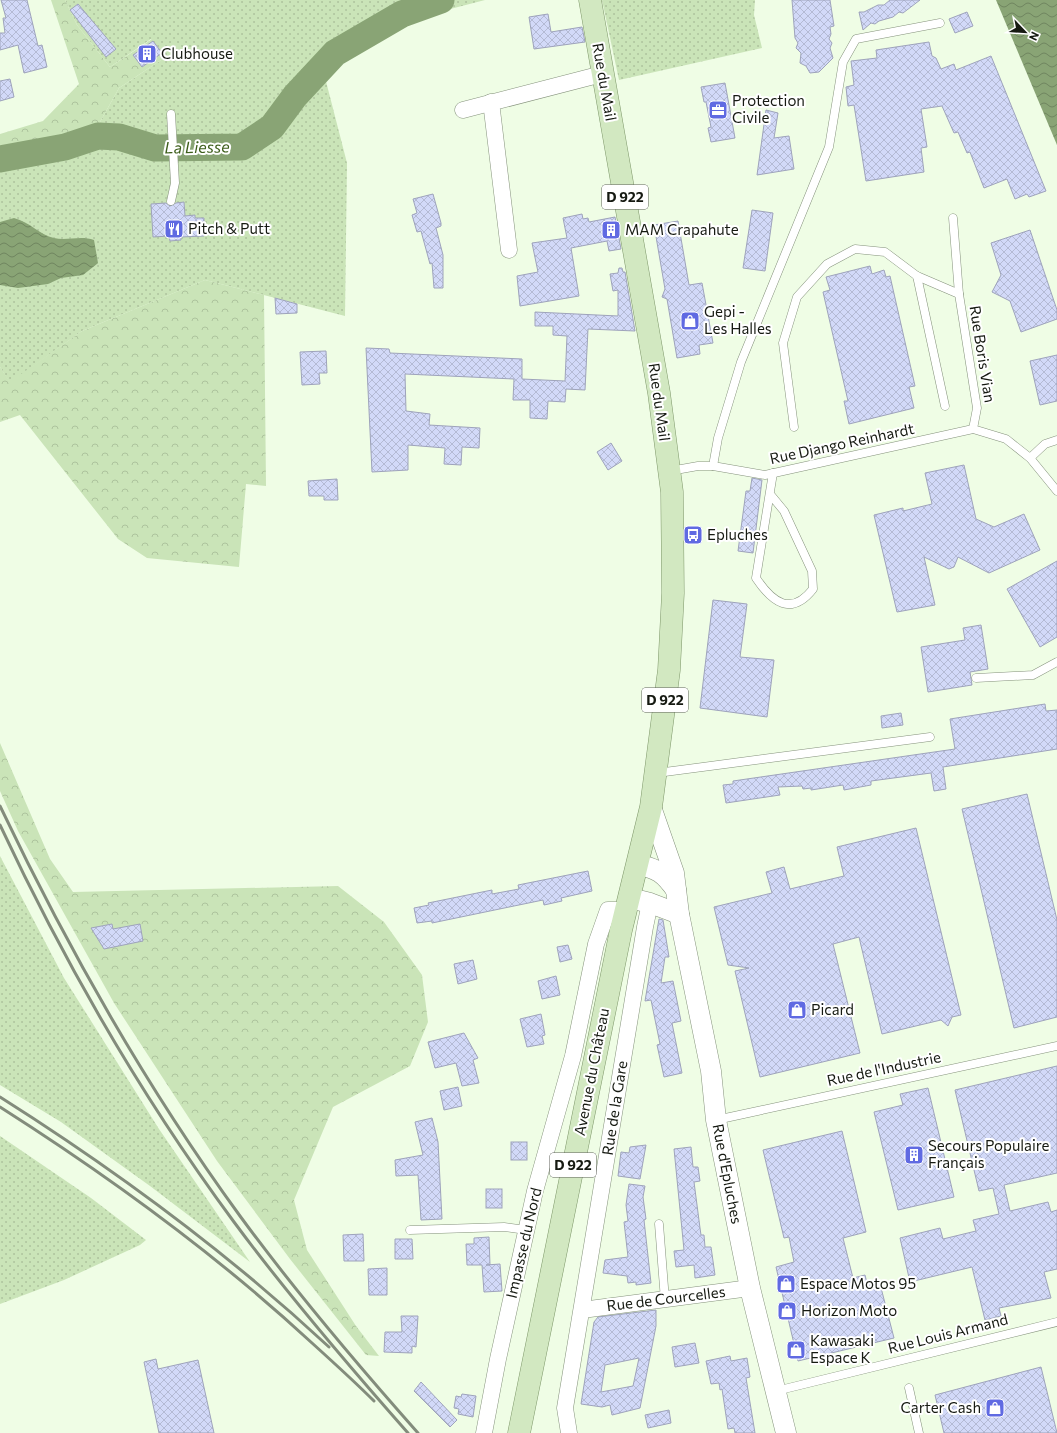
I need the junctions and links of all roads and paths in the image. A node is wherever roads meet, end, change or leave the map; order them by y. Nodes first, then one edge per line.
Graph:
1 (590, 0) edge
2 (940, 23) dead end
3 (602, 74) junction
4 (491, 102) junction
5 (463, 110) dead end
6 (171, 114) dead end
7 (171, 201) dead end
8 (953, 218) dead end
9 (509, 250) dead end
10 (917, 276) junction
11 (959, 294) junction
12 (944, 406) dead end
13 (794, 427) dead end
14 (973, 430) junction
15 (1057, 440) edge
16 (1030, 458) junction
17 (713, 466) junction
18 (669, 471) junction
19 (773, 473) junction
20 (1057, 491) edge
21 (770, 494) junction
22 (1057, 662) edge
23 (976, 678) dead end
24 (930, 737) dead end
25 (656, 773) junction
26 (651, 807) junction
27 (637, 864) junction
28 (676, 890) junction
29 (636, 904) junction
30 (679, 914) junction
31 (1057, 1046) edge
32 (716, 1120) junction
33 (659, 1224) dead end
34 (410, 1230) dead end
35 (526, 1230) junction
36 (750, 1288) junction
37 (665, 1300) junction
38 (582, 1310) junction
39 (1057, 1322) edge
40 (909, 1388) dead end
41 (775, 1392) junction
42 (484, 1433) edge
43 (519, 1433) edge
44 (568, 1433) edge
45 (786, 1433) edge
46 (918, 1433) edge

1 - 3 main road, Rue du Mail / D 922
2 - 17 lane
3 - 4 street
3 - 18 main road, Rue du Mail / D 922
4 - 5 street
4 - 9 street
6 - 7 lane
8 - 11 lane, Rue Boris Vian
10 - 11 lane
10 - 12 lane
10 - 13 lane
11 - 14 lane, Rue Boris Vian
14 - 16 lane
14 - 19 lane, Rue Django Reinhardt
15 - 16 lane
16 - 20 lane
17 - 18 lane, Rue Django Reinhardt
17 - 19 lane, Rue Django Reinhardt
18 - 25 main road, Rue du Mail / D 922
19 - 21 lane
21 - 21 lane
22 - 23 lane
24 - 25 lane
25 - 26 main road, Rue du Mail / D 922
26 - 27 main road, Avenue du Château / D 922
26 - 28 street, Rue d'Epluches
27 - 28 street
27 - 29 main road, Avenue du Château / D 922
28 - 30 street, Rue d'Epluches
29 - 30 street
29 - 35 street, Impasse du Nord
29 - 38 street, Rue de la Gare
29 - 43 main road, Avenue du Château / D 922
30 - 32 street, Rue d'Epluches
31 - 32 lane, Rue de l'Industrie
32 - 36 street, Rue d'Epluches
33 - 37 lane
34 - 35 lane
35 - 42 street, Impasse du Nord
36 - 37 street, Rue de Courcelles
36 - 41 street, Rue d'Epluches
37 - 38 street, Rue de Courcelles
38 - 44 street, Rue de la Gare
39 - 41 lane, Rue Louis Armand
40 - 46 lane
41 - 45 street, Rue d'Epluches

